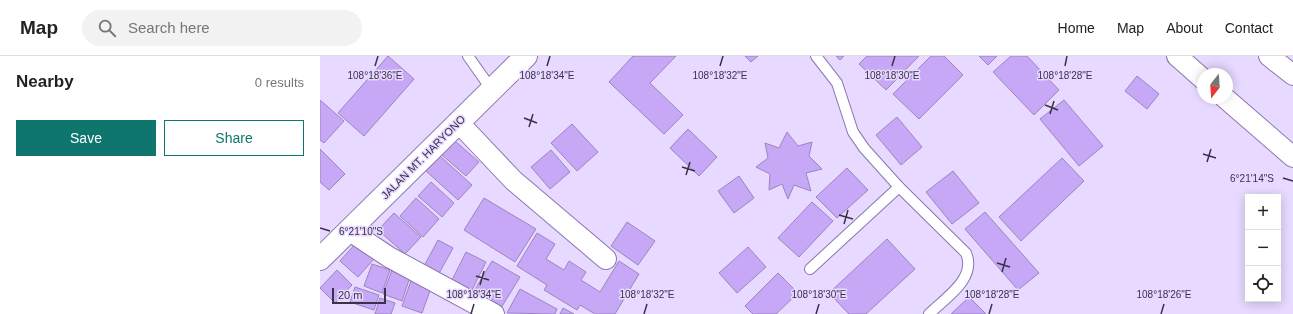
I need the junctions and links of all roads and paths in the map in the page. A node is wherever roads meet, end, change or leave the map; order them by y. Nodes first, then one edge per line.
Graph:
1 (468, 56) edge
2 (526, 56) edge
3 (816, 56) edge
4 (1177, 56) edge
5 (1269, 56) edge
6 (1197, 74) edge
7 (1293, 75) edge
8 (492, 90) junction
9 (1232, 104) edge
10 (458, 122) junction
11 (1293, 157) edge
12 (899, 187) junction
13 (350, 231) junction
14 (320, 259) edge
15 (606, 259) dead end
16 (810, 270) dead end
17 (494, 314) edge
18 (929, 314) edge

1 - 8 lane
2 - 8 main road, JALAN MT. HARYONO
3 - 12 lane
4 - 6 street
5 - 7 street
8 - 10 main road, JALAN MT. HARYONO
9 - 11 street
10 - 13 main road, JALAN MT. HARYONO
10 - 15 street
12 - 16 lane
12 - 18 lane
13 - 14 main road, JALAN MT. HARYONO
13 - 17 street

